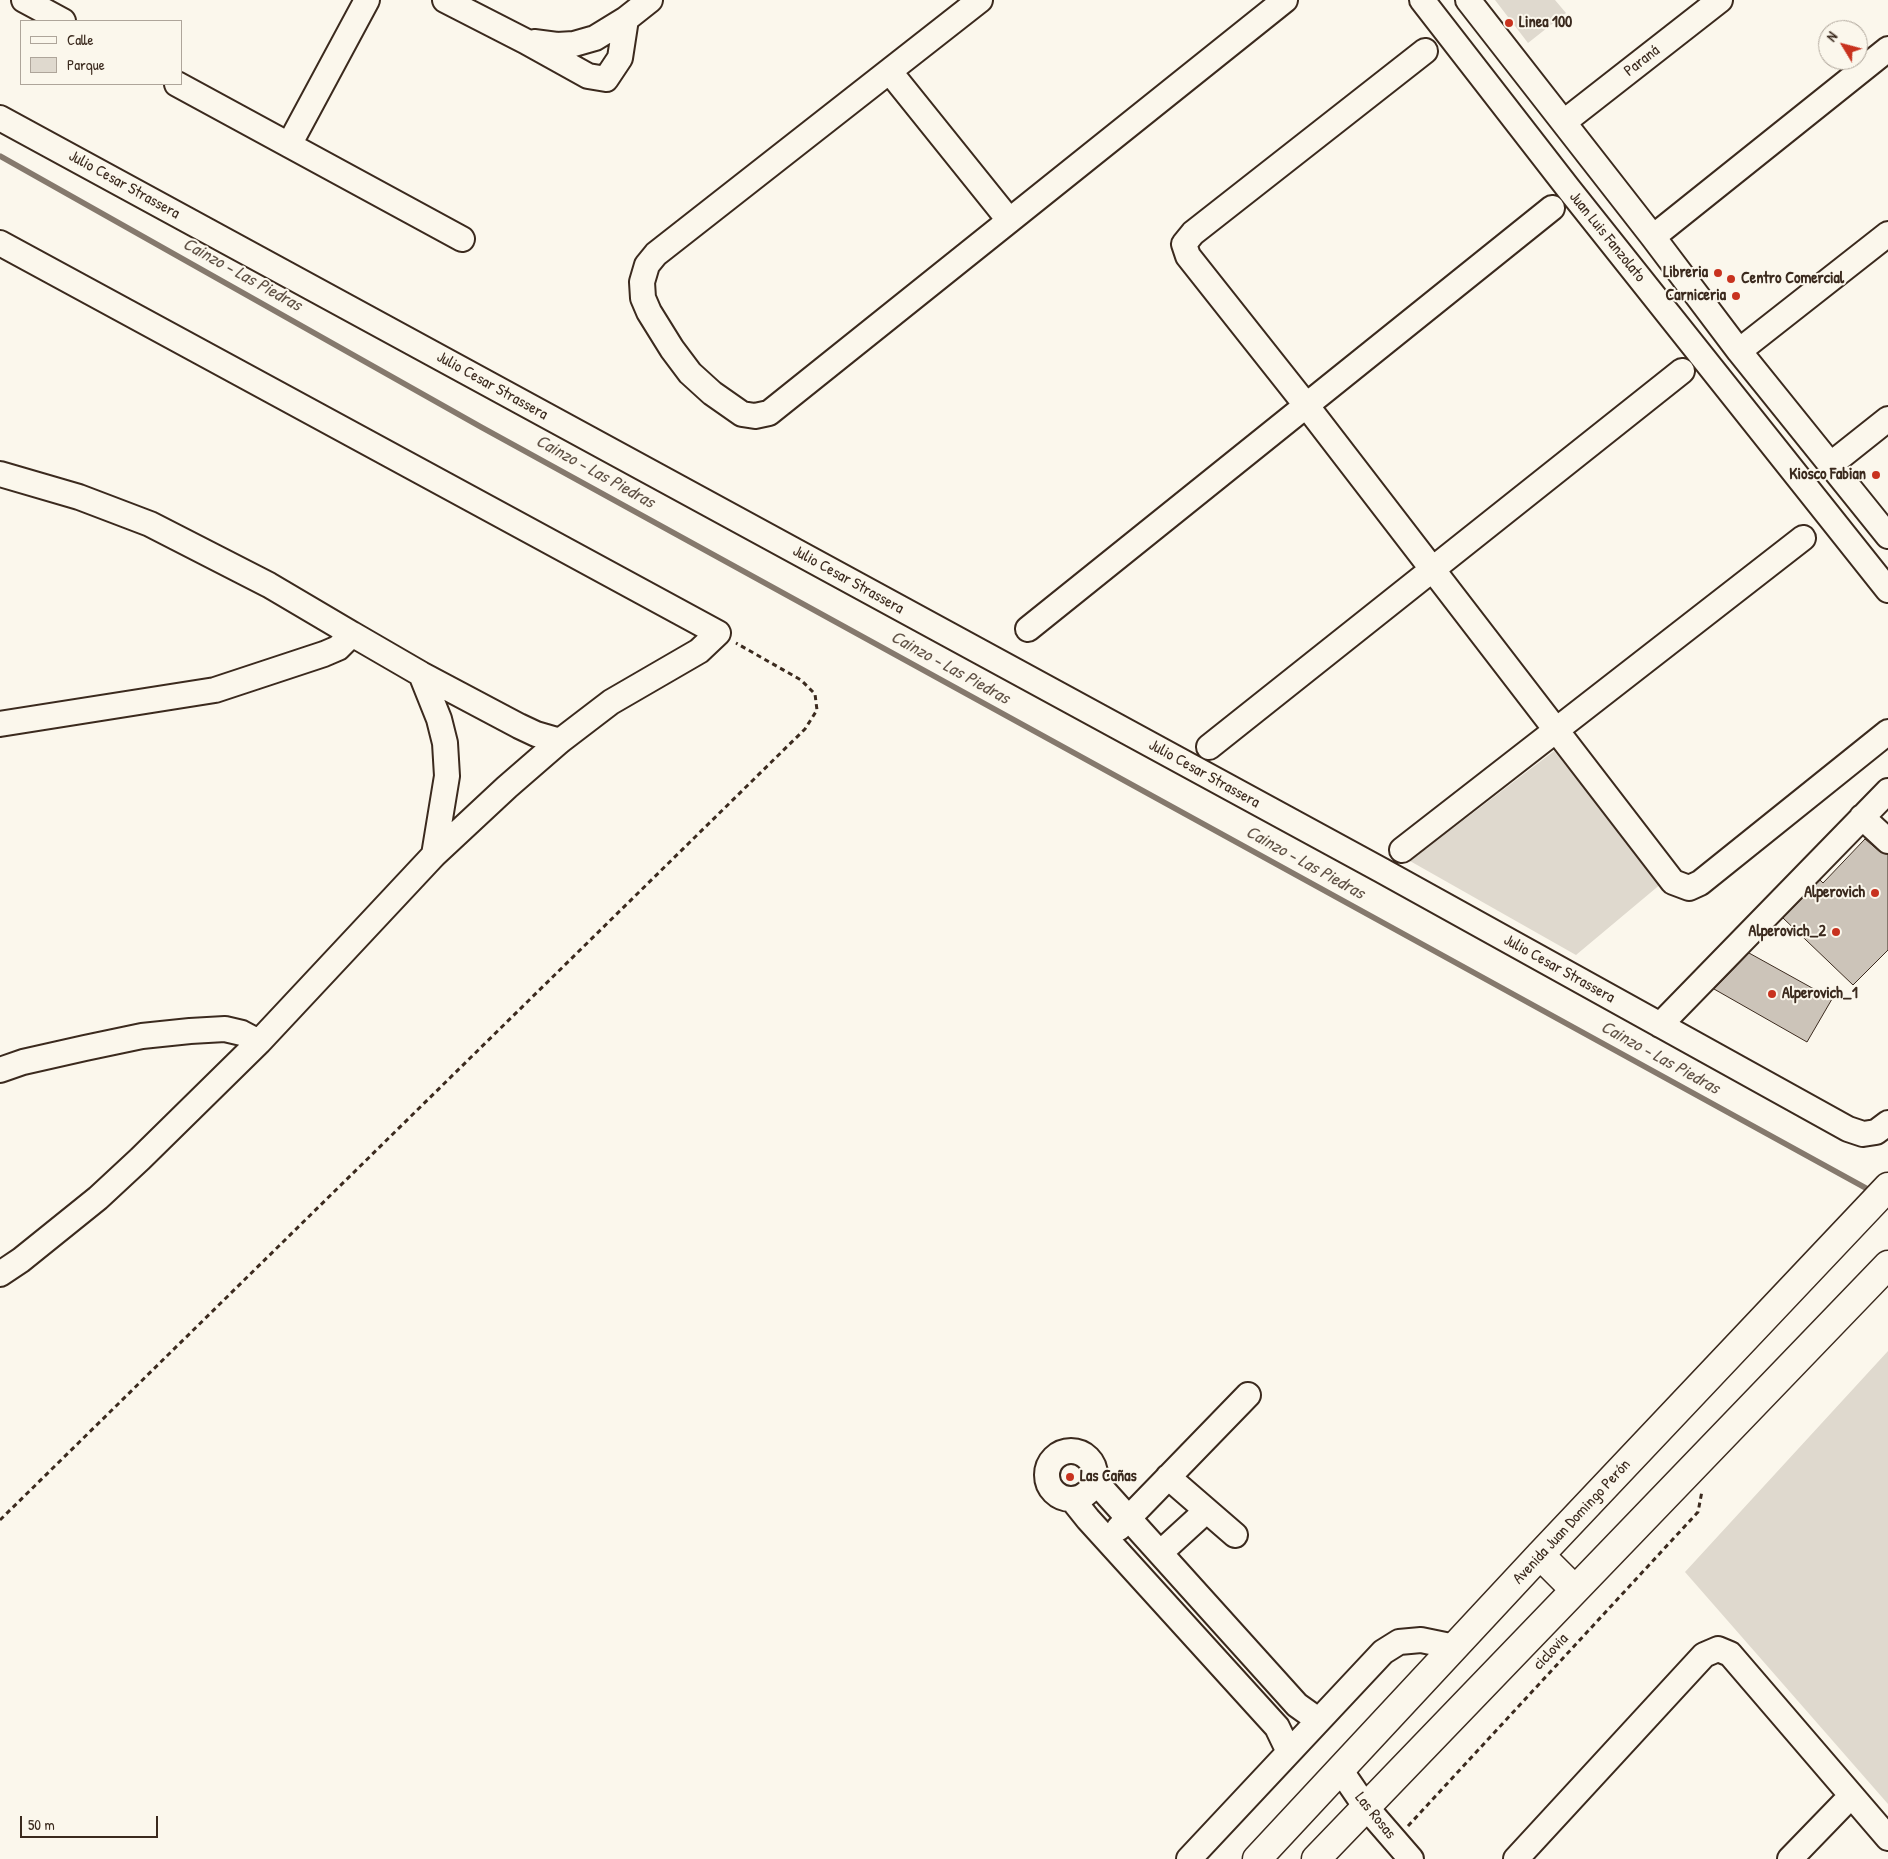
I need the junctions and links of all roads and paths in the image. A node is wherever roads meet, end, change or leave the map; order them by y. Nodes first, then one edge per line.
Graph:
1 (24, 0) edge
2 (367, 0) edge
3 (445, 0) edge
4 (650, 0) edge
5 (980, 0) edge
6 (1285, 0) edge
7 (1422, 0) edge
8 (1720, 0) edge
9 (1473, 2) edge
10 (626, 19) junction
11 (61, 20) edge
12 (1444, 27) junction
13 (525, 41) junction
14 (1888, 50) edge
15 (1425, 51) dead end
16 (890, 72) junction
17 (180, 85) edge
18 (0, 118) edge
19 (1564, 122) junction
20 (288, 144) junction
21 (1552, 208) dead end
22 (1009, 220) junction
23 (1888, 234) edge
24 (1653, 237) junction
25 (462, 240) dead end
26 (0, 242) edge
27 (1733, 343) junction
28 (1702, 356) junction
29 (1682, 371) dead end
30 (1306, 405) junction
31 (1888, 419) edge
32 (1830, 465) junction
33 (0, 474) edge
34 (1888, 536) edge
35 (1803, 538) dead end
36 (1432, 569) junction
37 (1888, 590) edge
38 (1028, 629) dead end
39 (718, 633) junction
40 (352, 634) junction
41 (421, 674) junction
42 (0, 724) edge
43 (1556, 730) junction
44 (1888, 732) edge
45 (560, 740) junction
46 (1209, 747) dead end
47 (1888, 791) edge
48 (1862, 818) junction
49 (1888, 841) edge
50 (1402, 850) dead end
51 (434, 855) junction
52 (1660, 1025) junction
53 (260, 1042) junction
54 (0, 1070) edge
55 (1888, 1123) edge
56 (1888, 1187) edge
57 (1888, 1265) edge
58 (0, 1274) edge
59 (1248, 1395) dead end
60 (1168, 1477) junction
61 (1095, 1481) junction
62 (1704, 1484) dead end
63 (1072, 1500) junction
64 (1206, 1511) junction
65 (1128, 1518) junction
66 (0, 1520) edge
67 (1235, 1535) dead end
68 (1108, 1541) junction
69 (1160, 1553) junction
70 (1540, 1555) junction
71 (1181, 1577) junction
72 (1575, 1590) junction
73 (1159, 1597) junction
74 (1455, 1647) junction
75 (1318, 1720) junction
76 (1288, 1752) junction
77 (1341, 1771) junction
78 (1851, 1796) junction
79 (1365, 1806) junction
80 (1888, 1838) edge
81 (1394, 1841) junction
82 (1189, 1859) edge
83 (1258, 1859) edge
84 (1316, 1859) edge
85 (1411, 1859) edge
86 (1516, 1859) edge
87 (1790, 1859) edge

1 - 11 street
2 - 20 street
3 - 13 street
4 - 10 street
5 - 16 street
6 - 22 street
7 - 12 street, Juan Luis Fanzolato
8 - 19 street, Paraná
9 - 12 street
9 - 19 street
10 - 13 street
10 - 13 street
12 - 28 street, Juan Luis Fanzolato
14 - 24 street
15 - 30 street
16 - 22 street
16 - 22 street
17 - 20 street
18 - 52 street, Julio Cesar Strassera
19 - 24 street
20 - 25 street
21 - 30 street
23 - 27 street
24 - 27 street
26 - 39 street
27 - 28 street
27 - 32 street
28 - 37 street, Juan Luis Fanzolato
29 - 36 street
30 - 36 street
30 - 38 street
31 - 32 street
32 - 34 street
33 - 40 street
35 - 43 street
36 - 43 street
36 - 46 street
39 - 45 street
39 - 66 path
40 - 41 street
40 - 42 street
41 - 45 street
41 - 51 street
43 - 44 street
43 - 50 street
45 - 51 street
47 - 48 street
48 - 49 street
48 - 52 street
51 - 53 street
52 - 55 street, Julio Cesar Strassera
53 - 54 street
53 - 58 street
56 - 70 main road, Avenida Juan Domingo Perón
57 - 72 main road
59 - 60 street
60 - 64 street
60 - 65 street
61 - 63 street
61 - 63 street
61 - 65 street
62 - 81 path, ciclovia
63 - 68 street
64 - 67 street
64 - 69 street
65 - 68 street
65 - 69 street
68 - 73 street
69 - 71 street
70 - 72 main road
70 - 74 main road, Avenida Juan Domingo Perón
71 - 73 street
71 - 75 street
72 - 79 main road
73 - 76 street
74 - 75 street
74 - 77 main road, Avenida Juan Domingo Perón
75 - 76 street
76 - 82 street
77 - 79 street, Las Rosas
77 - 83 main road, Avenida Juan Domingo Perón
78 - 80 street
78 - 86 street
78 - 87 street
79 - 81 street, Las Rosas
79 - 84 main road
81 - 85 street, Las Rosas

